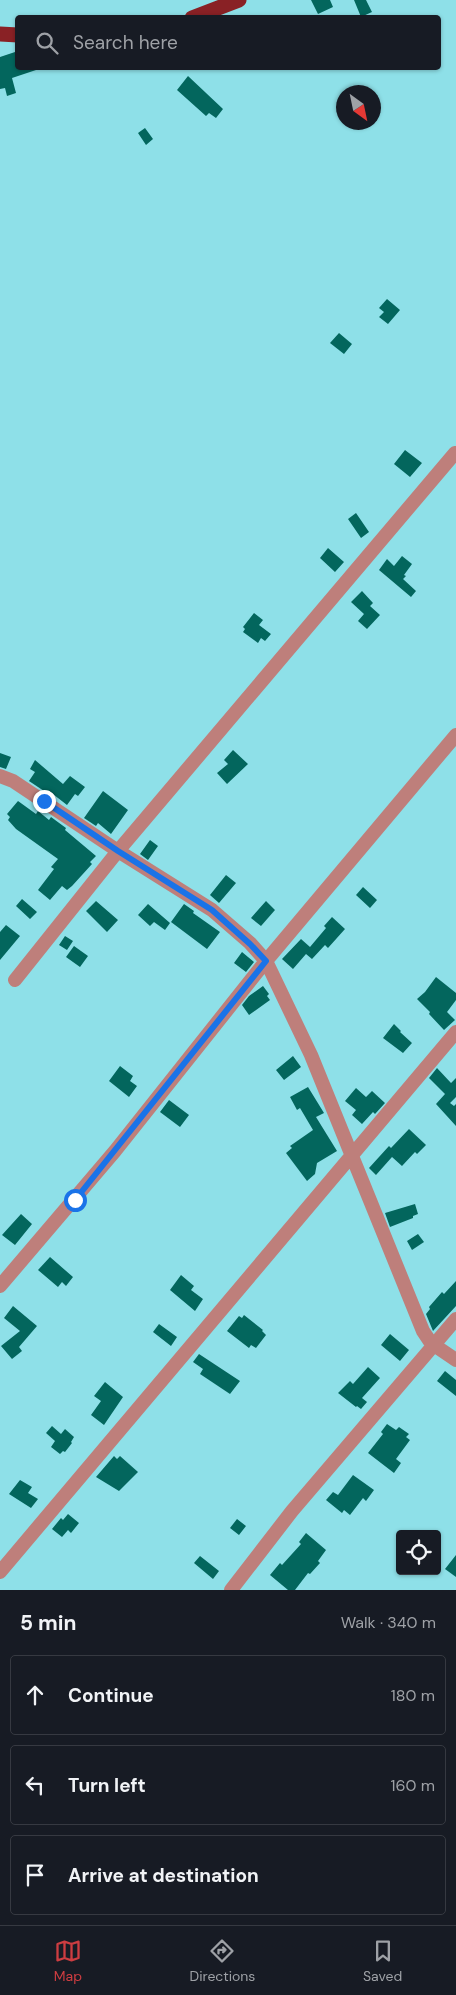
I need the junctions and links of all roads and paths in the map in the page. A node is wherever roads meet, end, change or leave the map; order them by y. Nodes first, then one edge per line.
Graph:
1 (239, 0) edge
2 (200, 15) edge
3 (0, 34) edge
4 (15, 35) edge
5 (455, 453) edge
6 (456, 735) edge
7 (0, 776) edge
8 (118, 851) junction
9 (266, 961) junction
10 (15, 980) dead end
11 (456, 1032) edge
12 (351, 1155) junction
13 (0, 1286) edge
14 (456, 1318) edge
15 (434, 1346) junction
16 (456, 1360) edge
17 (0, 1572) edge
18 (230, 1590) edge

1 - 2 highway
3 - 4 highway
5 - 8 street
6 - 9 street
7 - 8 street
8 - 9 street
8 - 10 street
9 - 12 street
9 - 13 street
11 - 12 street
12 - 15 street
12 - 17 street
14 - 15 street
15 - 16 street
15 - 18 street

